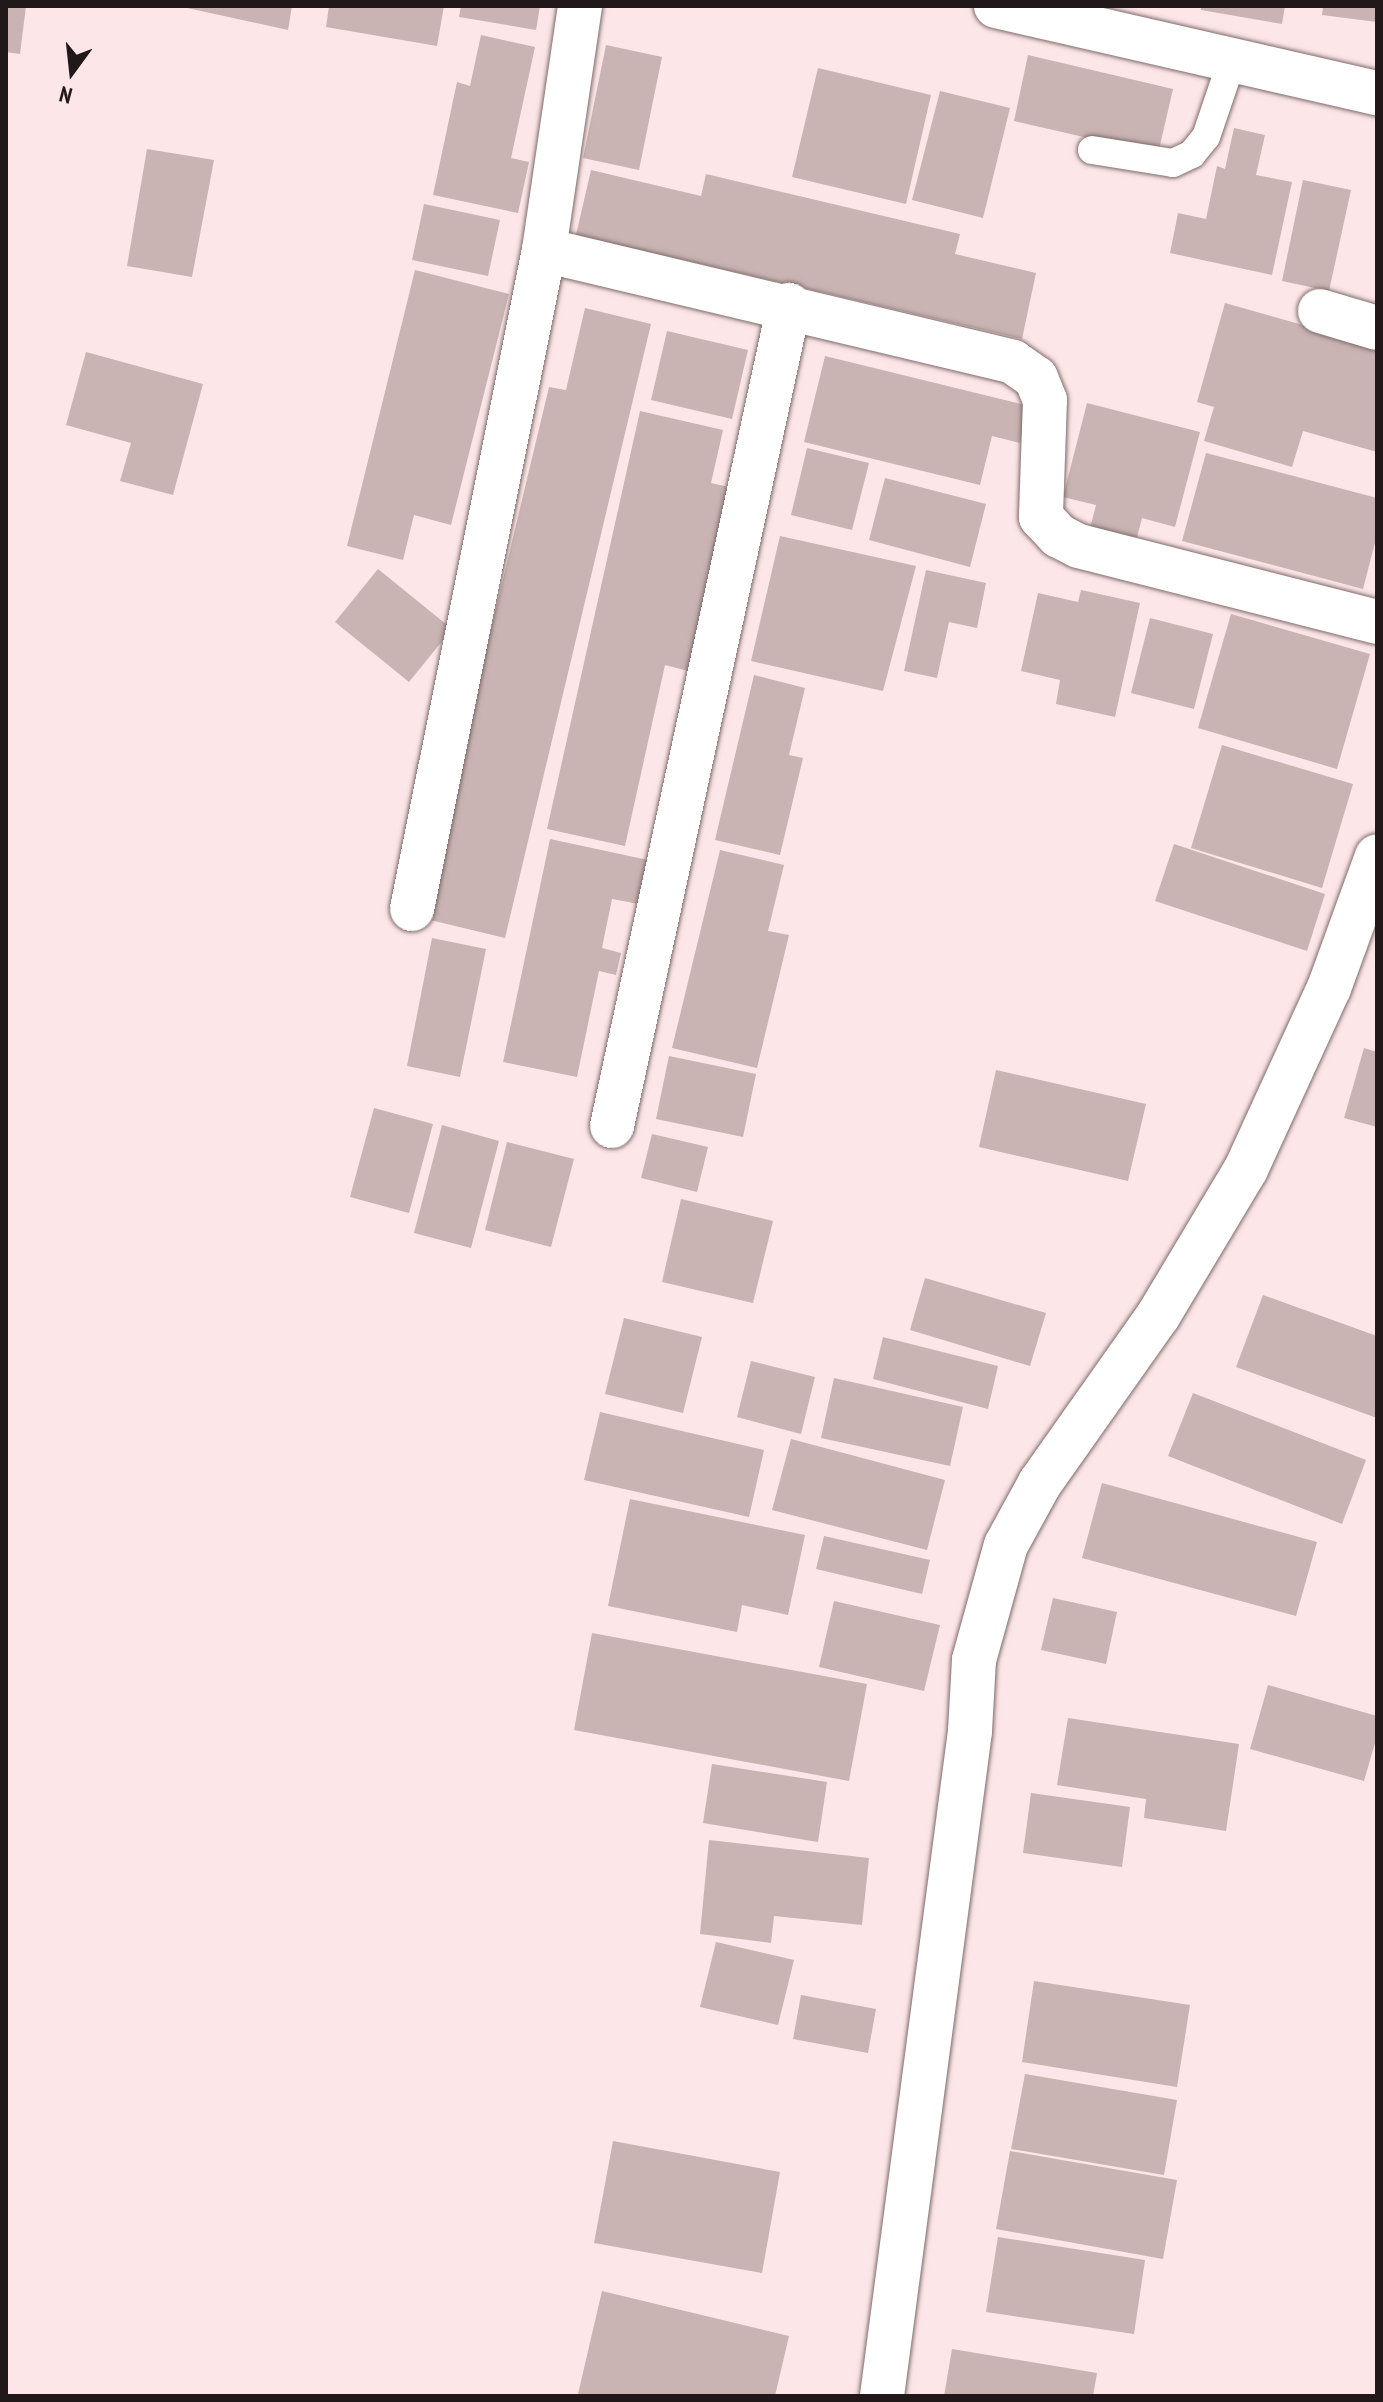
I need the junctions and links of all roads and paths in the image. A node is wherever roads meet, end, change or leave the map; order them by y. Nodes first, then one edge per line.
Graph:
1 (580, 6) edge
2 (996, 6) edge
3 (1232, 60) junction
4 (1377, 93) edge
5 (1092, 150) dead end
6 (544, 250) junction
7 (789, 305) junction
8 (1320, 311) dead end
9 (1377, 328) edge
10 (1377, 622) edge
11 (1377, 856) edge
12 (412, 909) dead end
13 (612, 1126) dead end
14 (882, 2396) edge

1 - 6 street
2 - 3 street
3 - 4 street
3 - 5 lane
6 - 7 street
6 - 12 street
7 - 10 street
7 - 13 street
8 - 9 street
11 - 14 street

